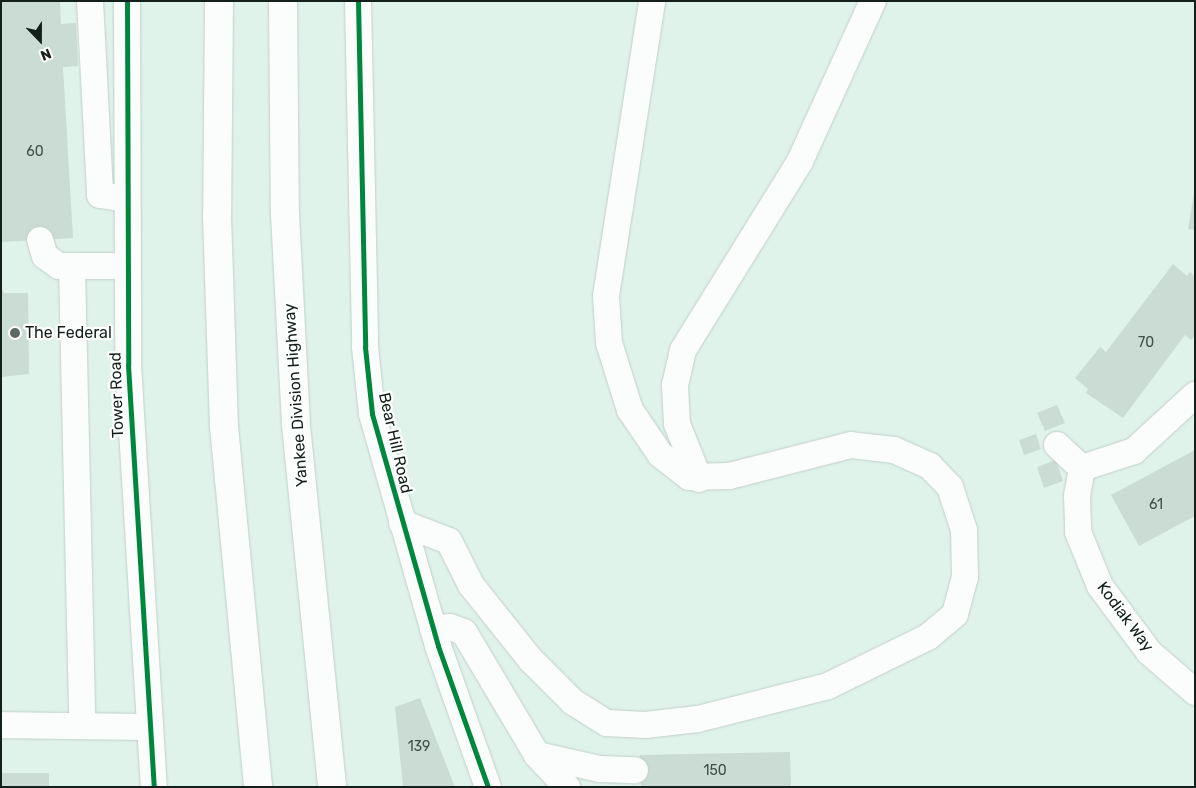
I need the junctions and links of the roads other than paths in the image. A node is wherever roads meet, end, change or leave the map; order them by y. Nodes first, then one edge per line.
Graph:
1 (90, 1) edge
2 (127, 1) edge
3 (219, 1) edge
4 (283, 1) edge
5 (358, 1) edge
6 (652, 1) edge
7 (872, 1) edge
8 (127, 198) junction
9 (40, 240) dead end
10 (127, 266) junction
11 (72, 268) junction
12 (1195, 395) edge
13 (1057, 445) dead end
14 (1082, 468) junction
15 (699, 479) junction
16 (402, 523) junction
17 (433, 630) junction
18 (1195, 692) edge
19 (1, 725) edge
20 (82, 726) junction
21 (150, 726) junction
22 (537, 755) junction
23 (635, 770) dead end
24 (154, 787) edge
25 (258, 787) edge
26 (332, 787) edge
27 (488, 787) edge
28 (566, 787) edge

1 - 8 street
2 - 8 street, Tower Road
3 - 25 highway
4 - 26 highway, Yankee Division Highway
5 - 16 street, Bear Hill Road
6 - 15 street
7 - 15 street
8 - 10 street, Tower Road
9 - 11 street
10 - 11 street
10 - 21 street, Tower Road
11 - 20 street
12 - 14 street
13 - 14 street
14 - 18 street, Kodiak Way
15 - 16 street
16 - 17 street, Bear Hill Road
17 - 22 street
17 - 27 street, Bear Hill Road
19 - 20 street
20 - 21 street
21 - 24 street, Tower Road
22 - 23 street
22 - 28 street

